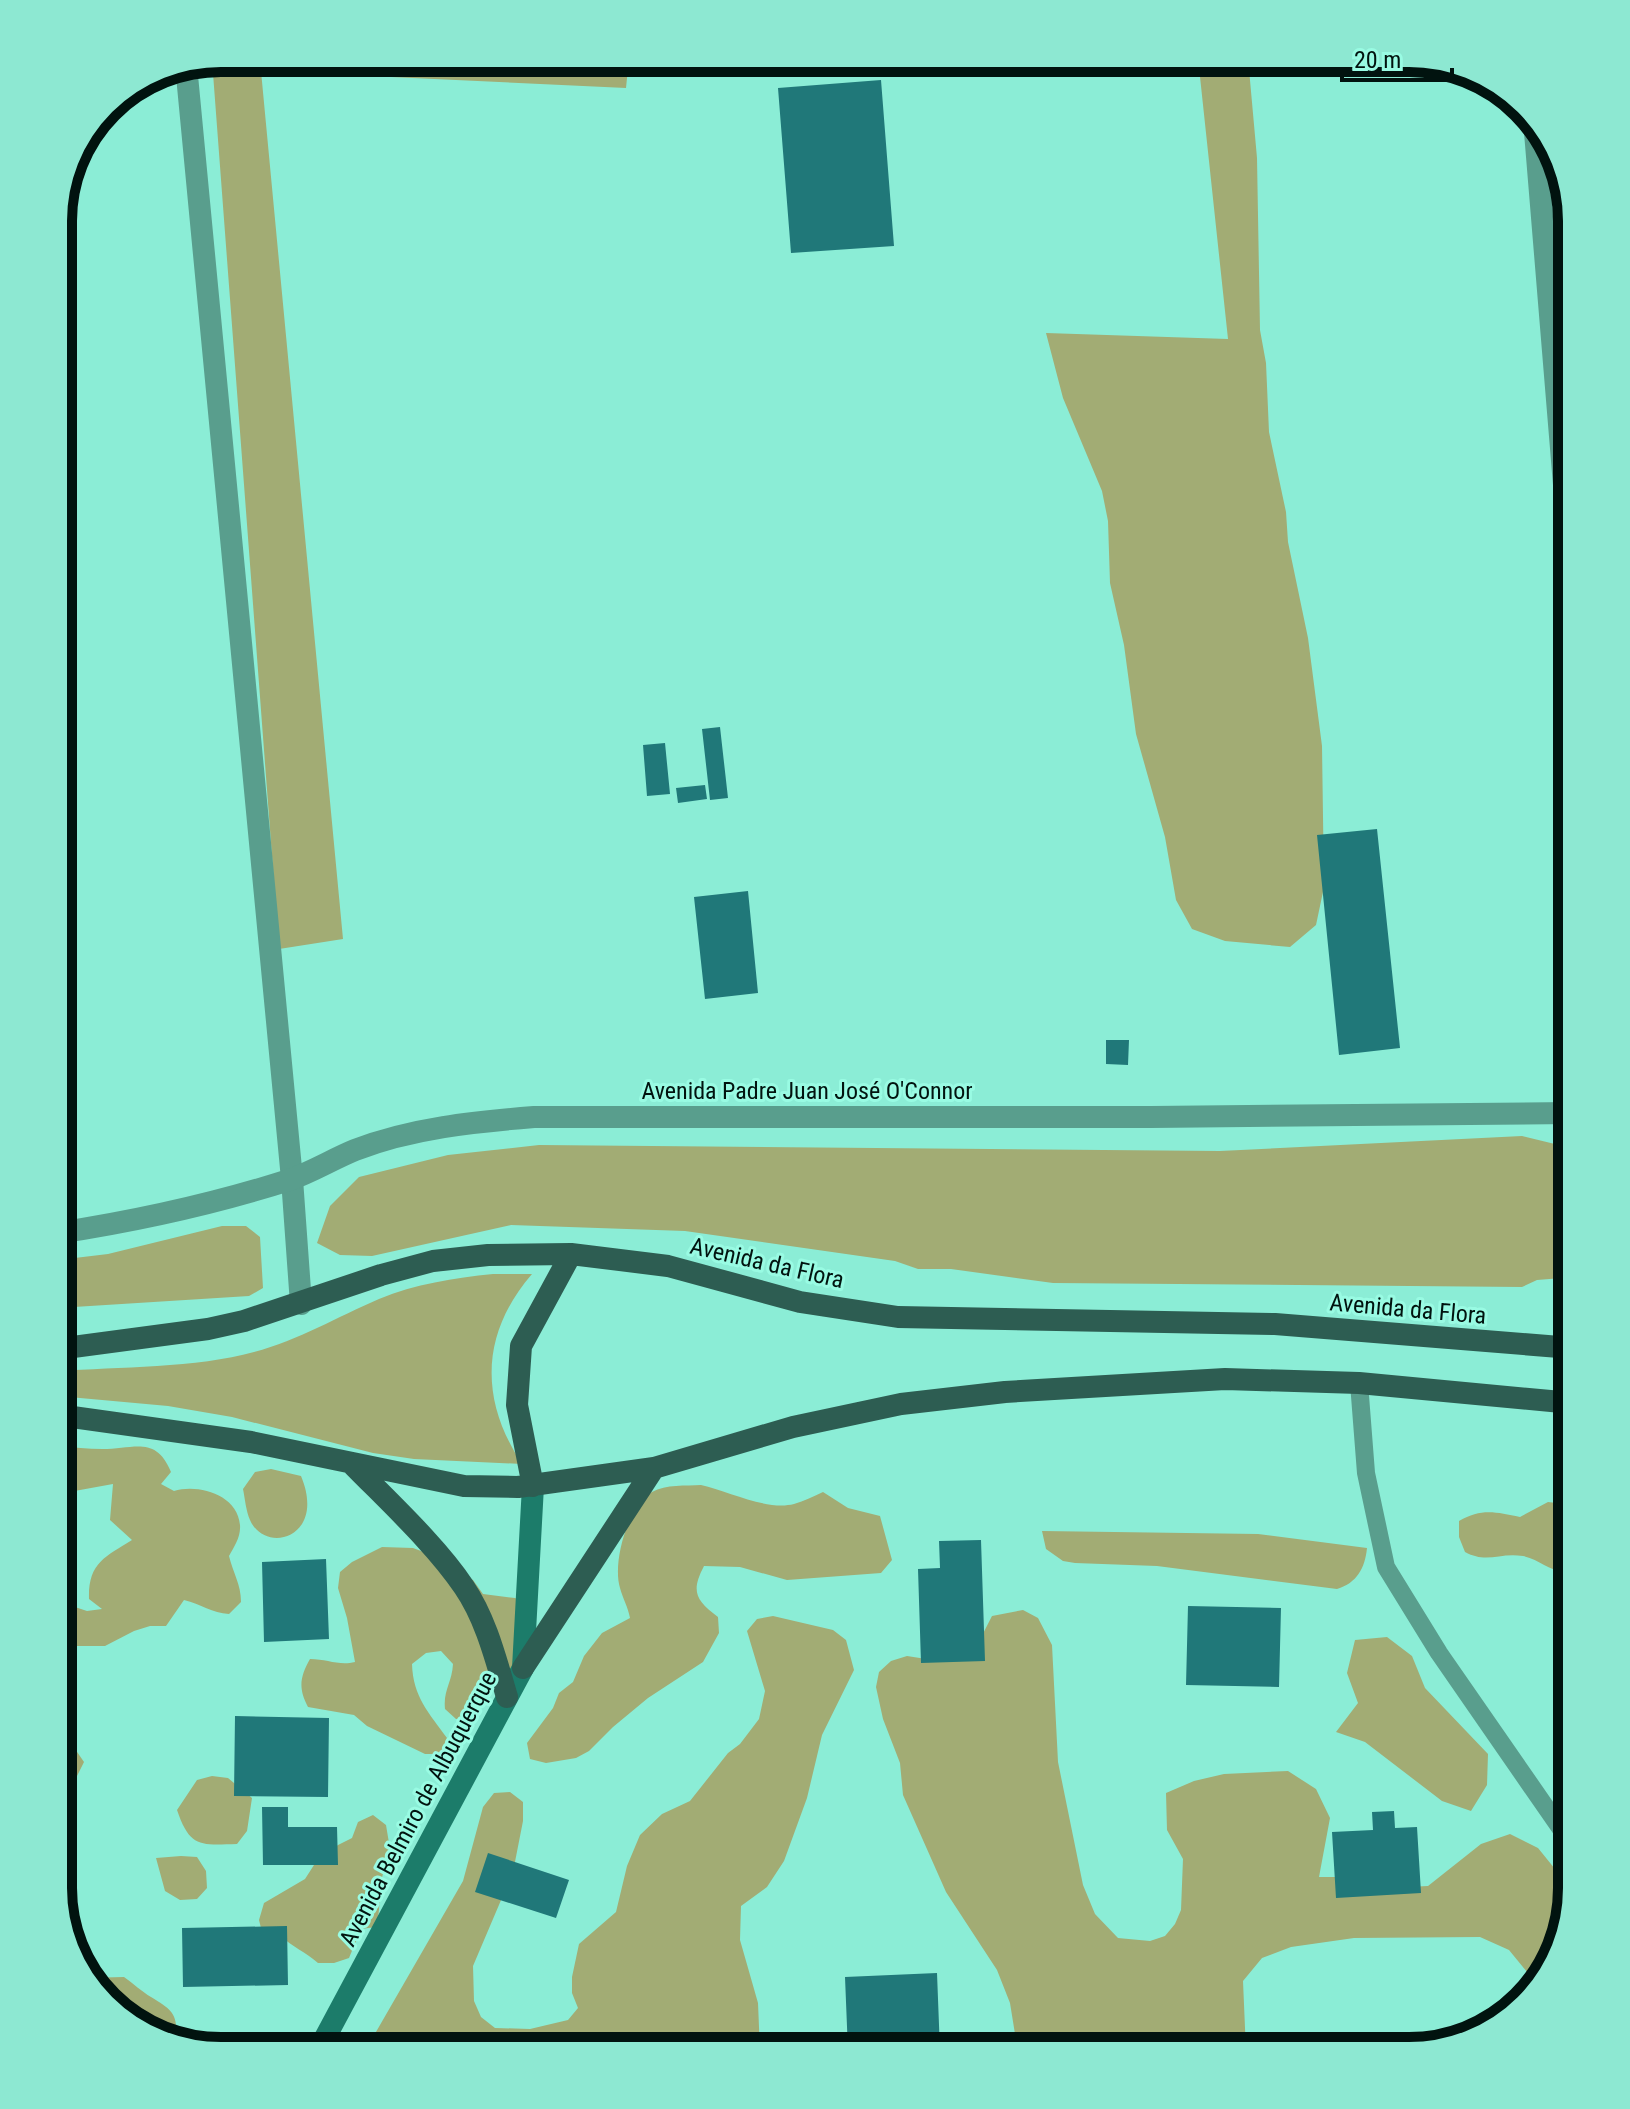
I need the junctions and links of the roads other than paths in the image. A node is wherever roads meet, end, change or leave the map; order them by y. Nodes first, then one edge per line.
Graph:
1 (187, 76) edge
2 (1536, 143) edge
3 (1558, 412) edge
4 (1558, 1113) edge
5 (292, 1179) junction
6 (72, 1231) edge
7 (571, 1254) junction
8 (301, 1304) junction
9 (72, 1347) edge
10 (1558, 1347) edge
11 (1359, 1383) junction
12 (1558, 1402) edge
13 (72, 1417) edge
14 (351, 1463) junction
15 (654, 1468) junction
16 (533, 1486) junction
17 (523, 1668) junction
18 (507, 1697) junction
19 (1558, 1825) edge
20 (325, 2037) edge

1 - 5 street
2 - 3 street
4 - 5 street, Avenida Padre Juan José O'Connor
5 - 6 street, Avenida Padre Juan José O'Connor
5 - 8 street
7 - 8 main road, Avenida da Flora
7 - 10 main road, Avenida da Flora
7 - 16 main road
8 - 9 main road, Avenida da Flora
11 - 12 main road
11 - 15 main road
11 - 19 lane
13 - 14 main road
14 - 16 main road
14 - 18 main road
15 - 16 main road
15 - 17 main road
16 - 17 main road, Avenida Belmiro de Albuquerque
17 - 18 main road, Avenida Belmiro de Albuquerque
18 - 20 main road, Avenida Belmiro de Albuquerque

